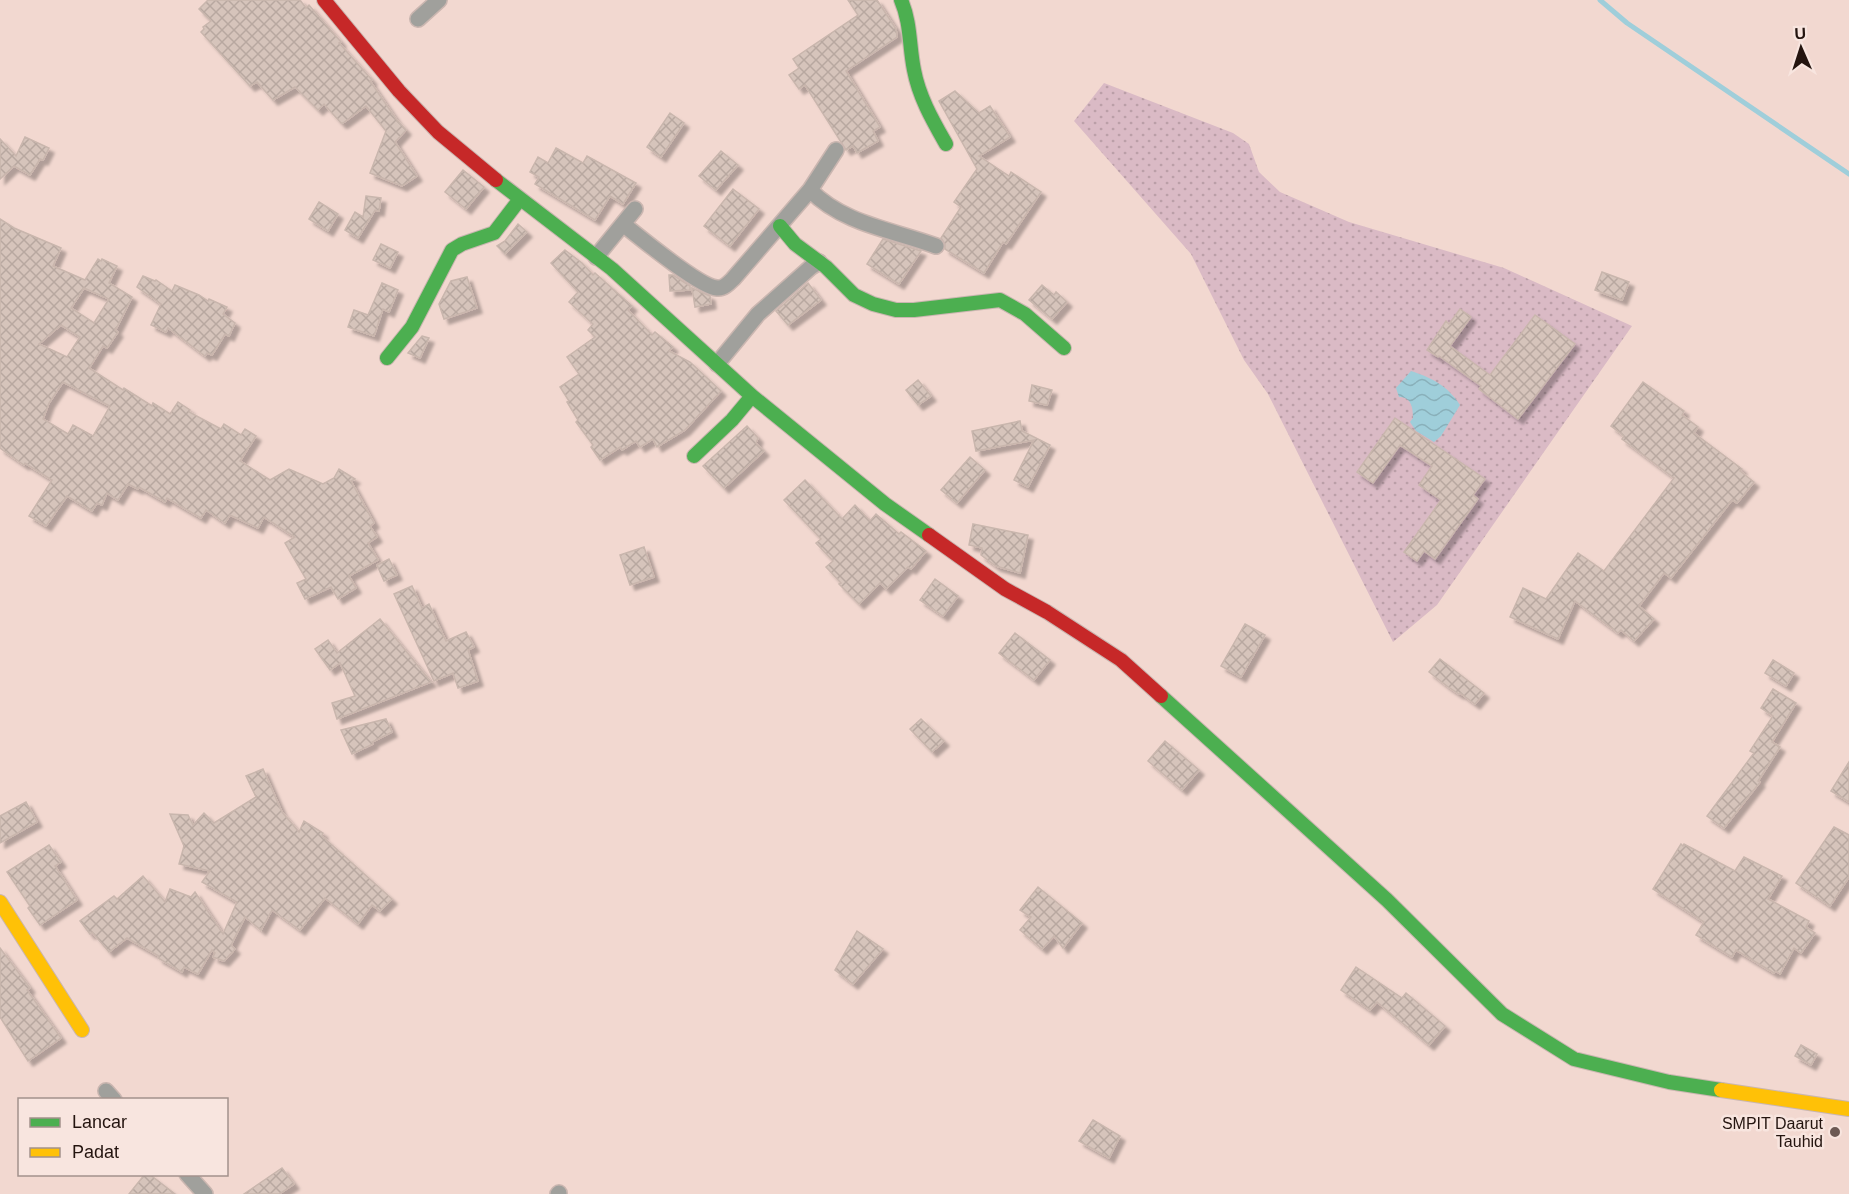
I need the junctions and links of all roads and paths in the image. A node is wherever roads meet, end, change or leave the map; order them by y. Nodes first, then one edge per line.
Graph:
1 (324, 0) edge
2 (439, 0) edge
3 (901, 0) edge
4 (418, 19) dead end
5 (946, 144) dead end
6 (836, 150) dead end
7 (810, 190) junction
8 (520, 199) junction
9 (634, 209) dead end
10 (623, 224) junction
11 (780, 226) junction
12 (936, 246) dead end
13 (596, 257) junction
14 (819, 262) junction
15 (1064, 348) dead end
16 (387, 358) dead end
17 (717, 364) junction
18 (752, 396) junction
19 (694, 456) dead end
20 (0, 902) edge
21 (82, 1030) dead end
22 (1849, 1109) edge
23 (188, 1176) edge
24 (205, 1194) edge

1 - 8 street
2 - 4 street
3 - 5 street
6 - 7 street
7 - 11 street
7 - 12 street
8 - 13 street
8 - 16 street
9 - 10 street
10 - 11 street
10 - 13 street
11 - 14 street
13 - 17 street
14 - 15 street
14 - 17 street
17 - 18 street
18 - 19 street
18 - 22 street
20 - 21 street
23 - 24 street

